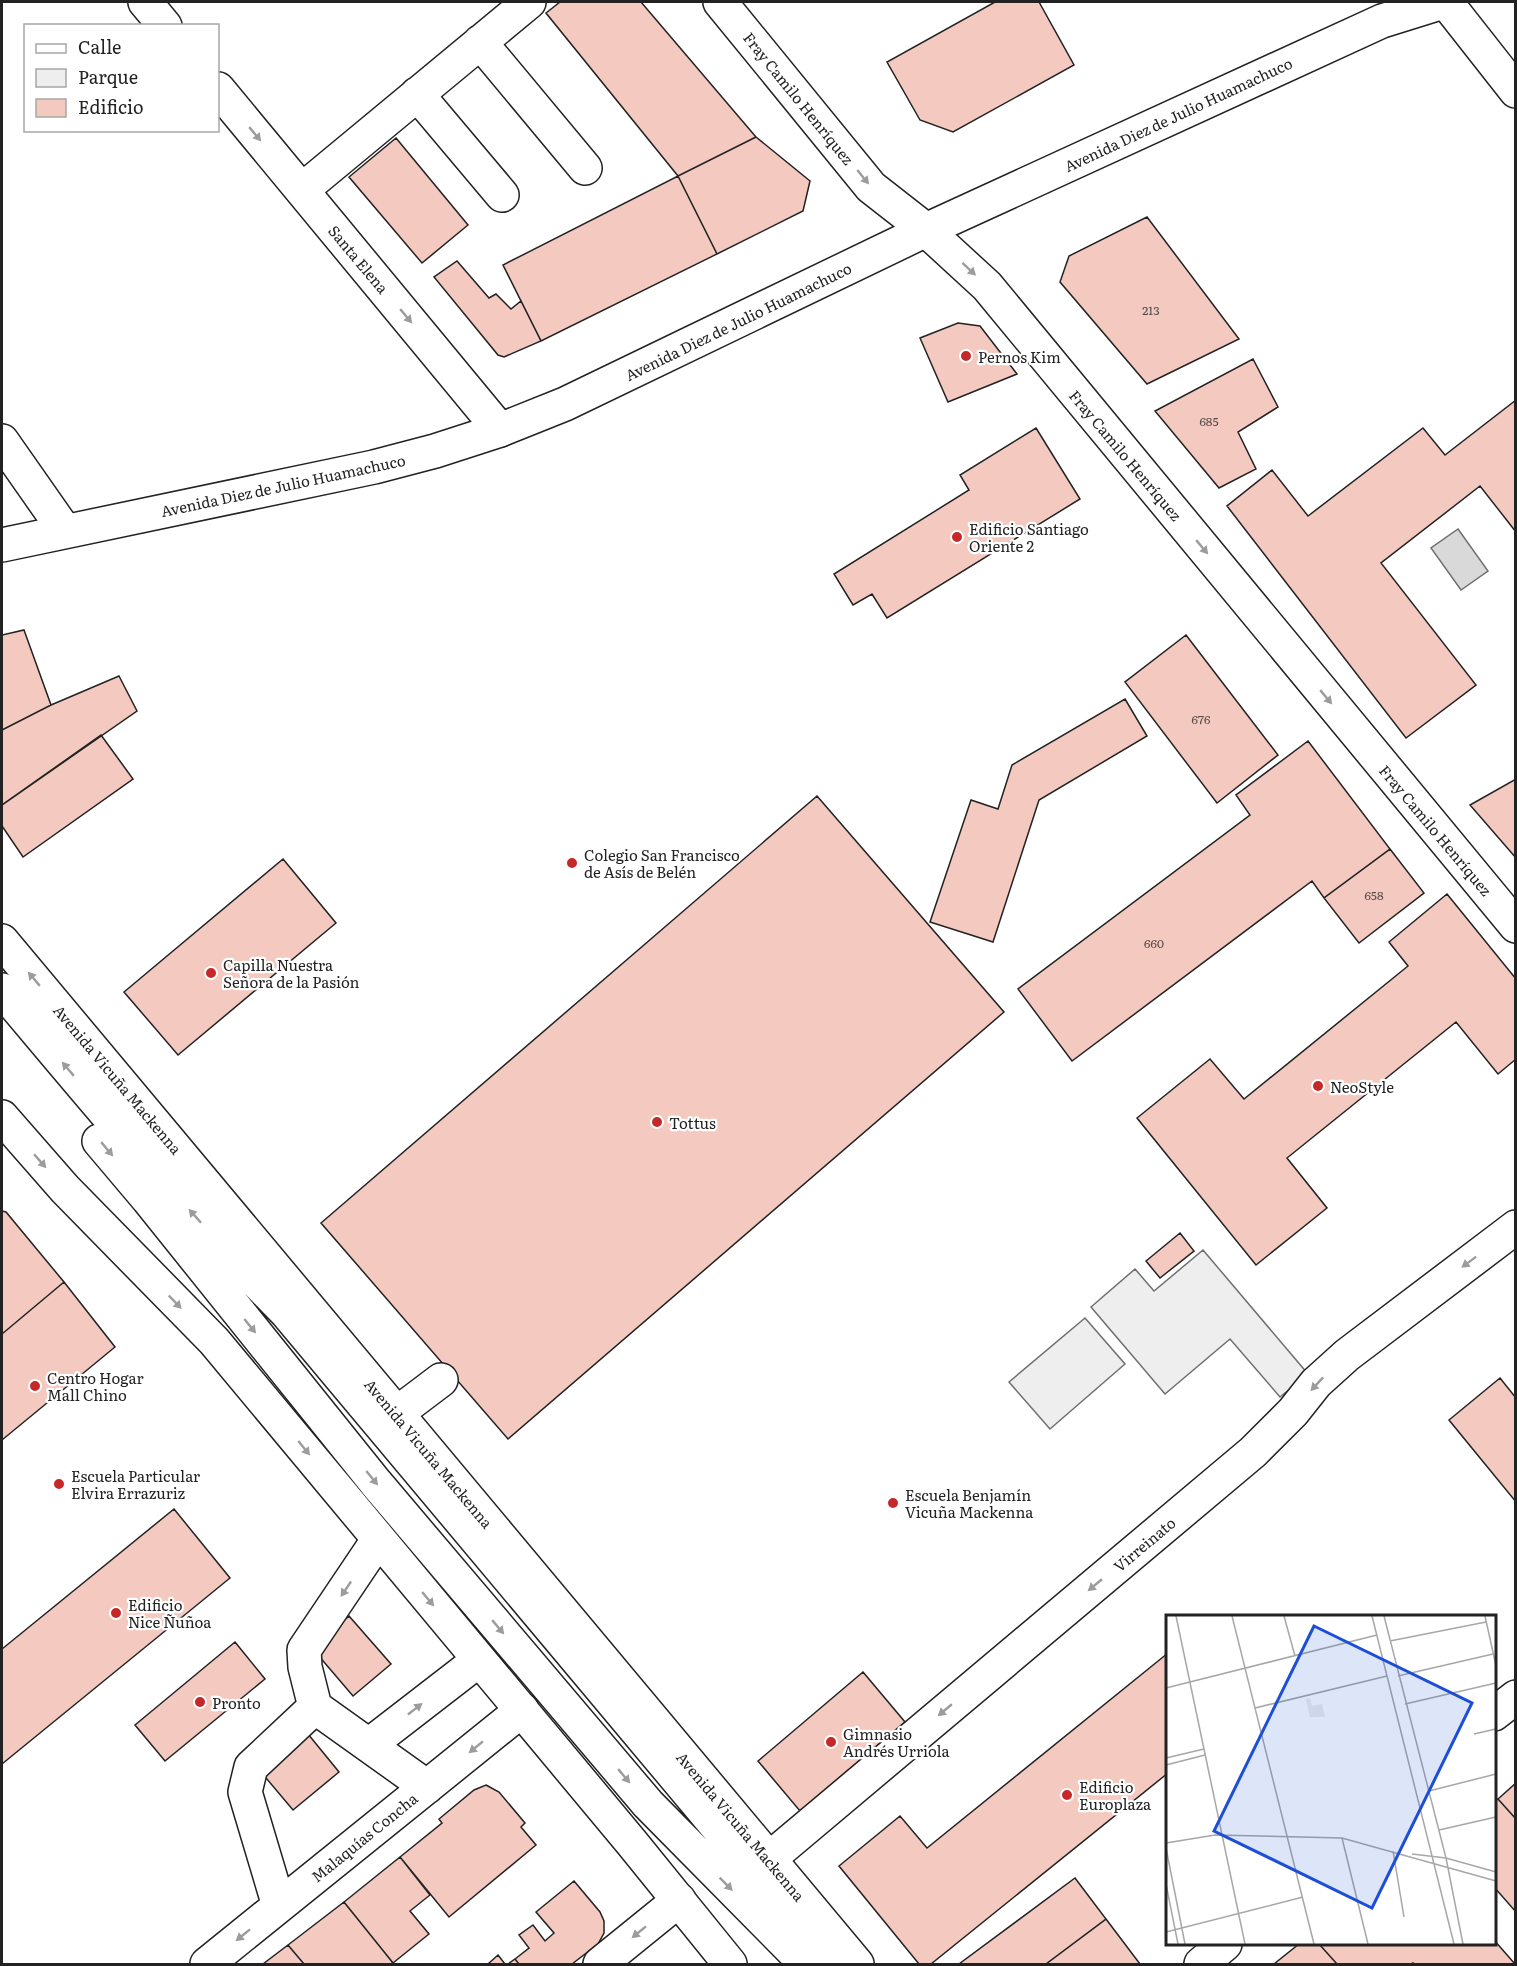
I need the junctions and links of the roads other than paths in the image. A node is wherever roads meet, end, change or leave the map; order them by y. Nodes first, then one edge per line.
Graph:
1 (145, 2) edge
2 (529, 2) edge
3 (720, 2) edge
4 (1445, 2) edge
5 (163, 24) edge
6 (480, 42) junction
7 (219, 90) edge
8 (1515, 91) edge
9 (417, 94) junction
10 (585, 168) dead end
11 (302, 190) junction
12 (502, 195) dead end
13 (926, 230) junction
14 (500, 430) junction
15 (2, 441) edge
16 (65, 531) junction
17 (2, 545) edge
18 (1515, 926) edge
19 (2, 941) edge
20 (2, 990) edge
21 (2, 1024) edge
22 (4, 1126) edge
23 (207, 1185) junction
24 (1515, 1227) edge
25 (286, 1312) junction
26 (441, 1380) dead end
27 (396, 1414) junction
28 (378, 1540) junction
29 (479, 1660) junction
30 (1515, 1696) edge
31 (315, 1707) junction
32 (522, 1710) junction
33 (1496, 1712) edge
34 (369, 1745) junction
35 (427, 1787) junction
36 (769, 1859) junction
37 (679, 1900) junction
38 (279, 1906) junction
39 (1225, 1945) edge
40 (207, 1965) edge
41 (600, 1965) edge
42 (730, 1965) edge
43 (806, 1965) edge
44 (832, 1965) edge
45 (857, 1965) edge
46 (1201, 1965) edge

1 - 5 main road
2 - 6 main road
3 -> 13 main road, Fray Camilo Henríquez
4 - 8 main road
4 - 13 main road, Avenida Diez de Julio Huamachuco
6 - 9 main road
6 - 10 main road
7 -> 11 main road, Santa Elena
9 - 11 main road
9 - 12 main road
11 -> 14 main road, Santa Elena
13 - 14 main road, Avenida Diez de Julio Huamachuco
13 -> 18 main road, Fray Camilo Henríquez
14 - 16 main road, Avenida Diez de Julio Huamachuco
15 - 16 main road
16 - 17 main road, Avenida Diez de Julio Huamachuco
23 -> 19 main road, Avenida Vicuña Mackenna
25 -> 20 main road
21 -> 43 main road
22 -> 28 main road
23 - 25 main road
23 - 27 main road, Avenida Vicuña Mackenna
24 -> 36 main road, Virreinato
25 - 44 main road
26 - 27 main road
27 - 36 main road, Avenida Vicuña Mackenna
28 -> 29 main road
28 -> 31 main road
29 - 32 main road
34 -> 29 main road
30 - 33 main road
31 - 34 main road
31 - 38 main road
32 -> 35 main road, Malaquías Concha
32 - 37 main road
34 - 35 main road
35 - 38 main road, Malaquías Concha
36 - 45 main road, Avenida Vicuña Mackenna
37 -> 41 main road
37 - 42 main road
38 -> 40 main road, Malaquías Concha
39 - 46 main road

